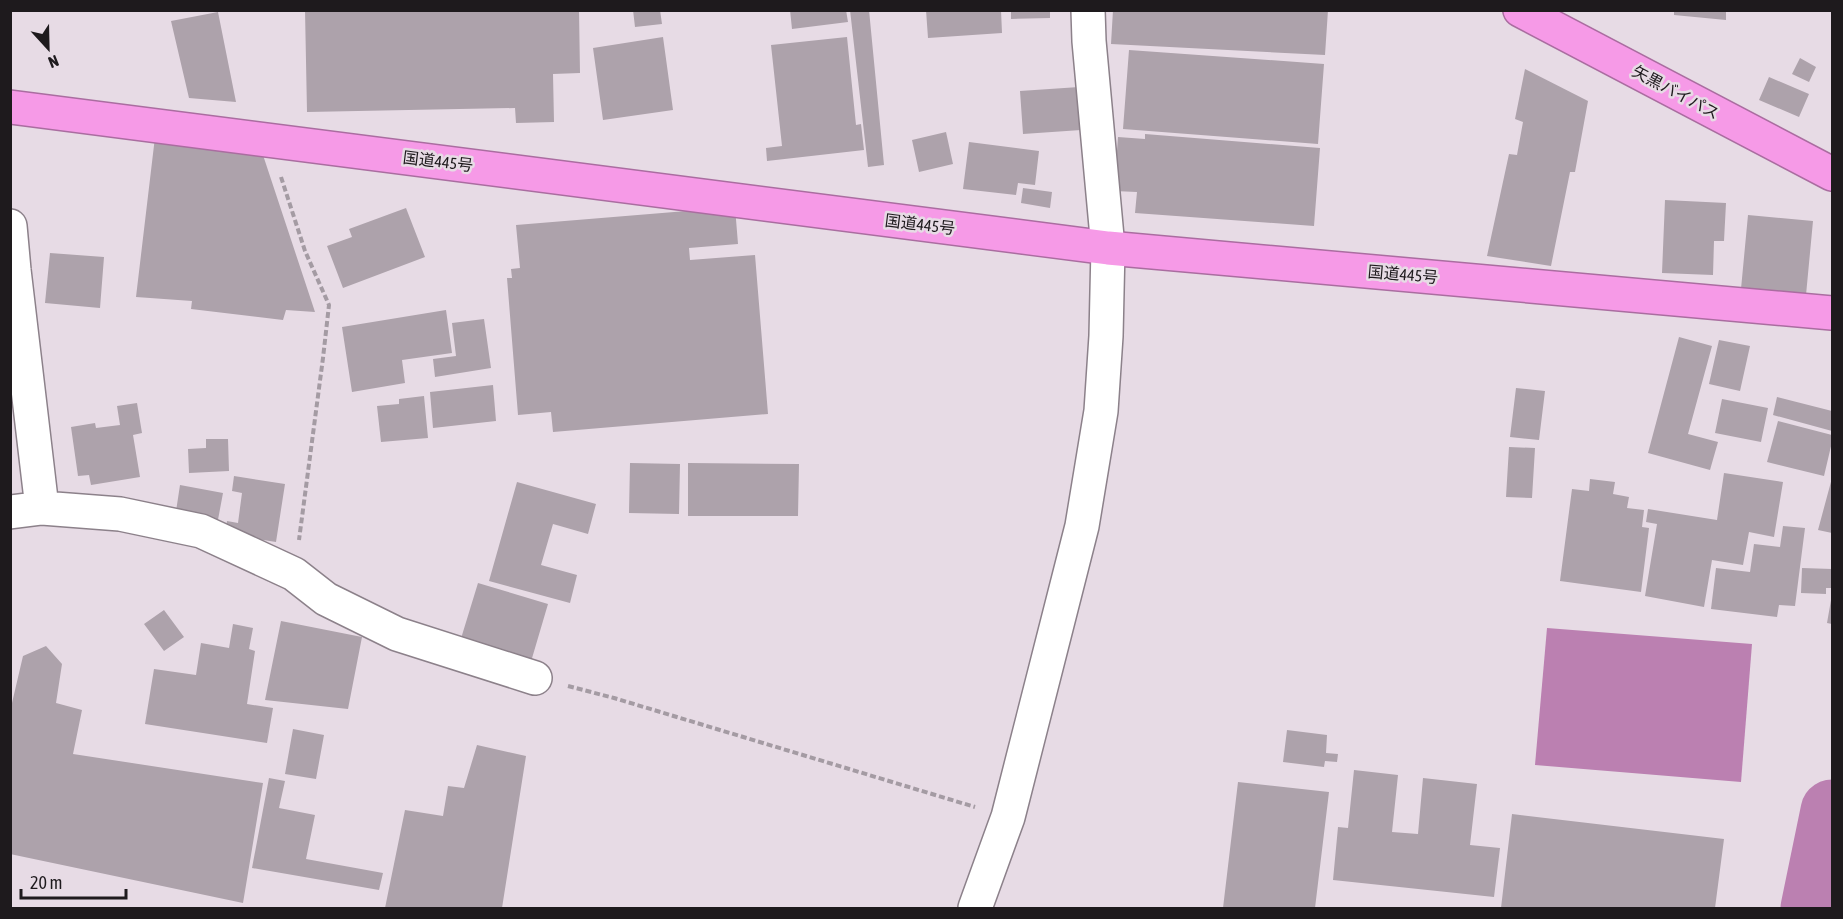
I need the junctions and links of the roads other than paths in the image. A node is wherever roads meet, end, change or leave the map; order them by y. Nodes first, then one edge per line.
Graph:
1 (1088, 10) edge
2 (1520, 10) edge
3 (10, 107) edge
4 (1833, 174) edge
5 (10, 226) edge
6 (1108, 248) junction
7 (1833, 313) edge
8 (26, 510) edge
9 (535, 678) road end
10 (975, 909) edge

1 - 6 street
2 - 4 highway, 矢黒バイパス
3 - 6 highway, 国道445号
5 - 8 street
6 - 7 highway, 国道445号
6 - 10 street
8 - 9 street

